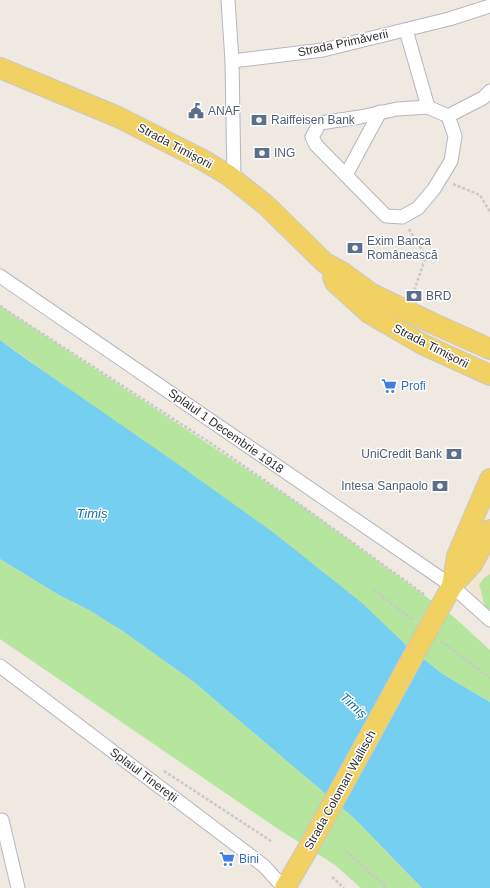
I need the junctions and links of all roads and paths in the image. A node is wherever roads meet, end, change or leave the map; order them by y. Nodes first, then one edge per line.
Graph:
1 (228, 0) edge
2 (490, 6) edge
3 (406, 30) junction
4 (232, 61) junction
5 (0, 68) edge
6 (490, 91) edge
7 (428, 107) junction
8 (380, 112) junction
9 (448, 116) junction
10 (346, 175) junction
11 (440, 179) junction
12 (234, 180) junction
13 (490, 212) edge
14 (402, 217) junction
15 (325, 263) junction
16 (0, 276) edge
17 (413, 294) dead end
18 (0, 306) edge
19 (490, 349) edge
20 (490, 375) edge
21 (490, 479) edge
22 (490, 530) edge
23 (452, 586) junction
24 (425, 595) dead end
25 (490, 620) edge
26 (0, 666) edge
27 (159, 767) dead end
28 (2, 820) dead end
29 (271, 841) dead end
30 (346, 851) dead end
31 (332, 877) dead end
32 (18, 888) edge
33 (285, 888) edge
34 (344, 888) edge
35 (387, 888) edge

1 - 4 street
2 - 3 street, Strada Primăverii
3 - 4 street, Strada Primăverii
3 - 7 street
4 - 12 street
5 - 12 main road, Strada Timișorii
6 - 9 street
7 - 8 street
7 - 9 street
8 - 10 street
8 - 10 street
9 - 11 street
10 - 14 street
11 - 13 path
11 - 14 street
12 - 15 main road, Strada Timișorii
14 - 17 path
15 - 19 main road, Strada Timișorii
15 - 20 main road, Strada Timișorii
16 - 23 street, Splaiul 1 Decembrie 1918
18 - 24 path, Splaiul 1 Decembrie 1918
21 - 23 main road
22 - 23 main road
23 - 25 street, Splaiul 1 Decembrie 1918
23 - 33 main road, Strada Coloman Wallisch, bridge
26 - 33 street, Splaiul Tinereții
27 - 29 path, Splaiul Tinereții
28 - 32 street
30 - 35 path
31 - 34 path

